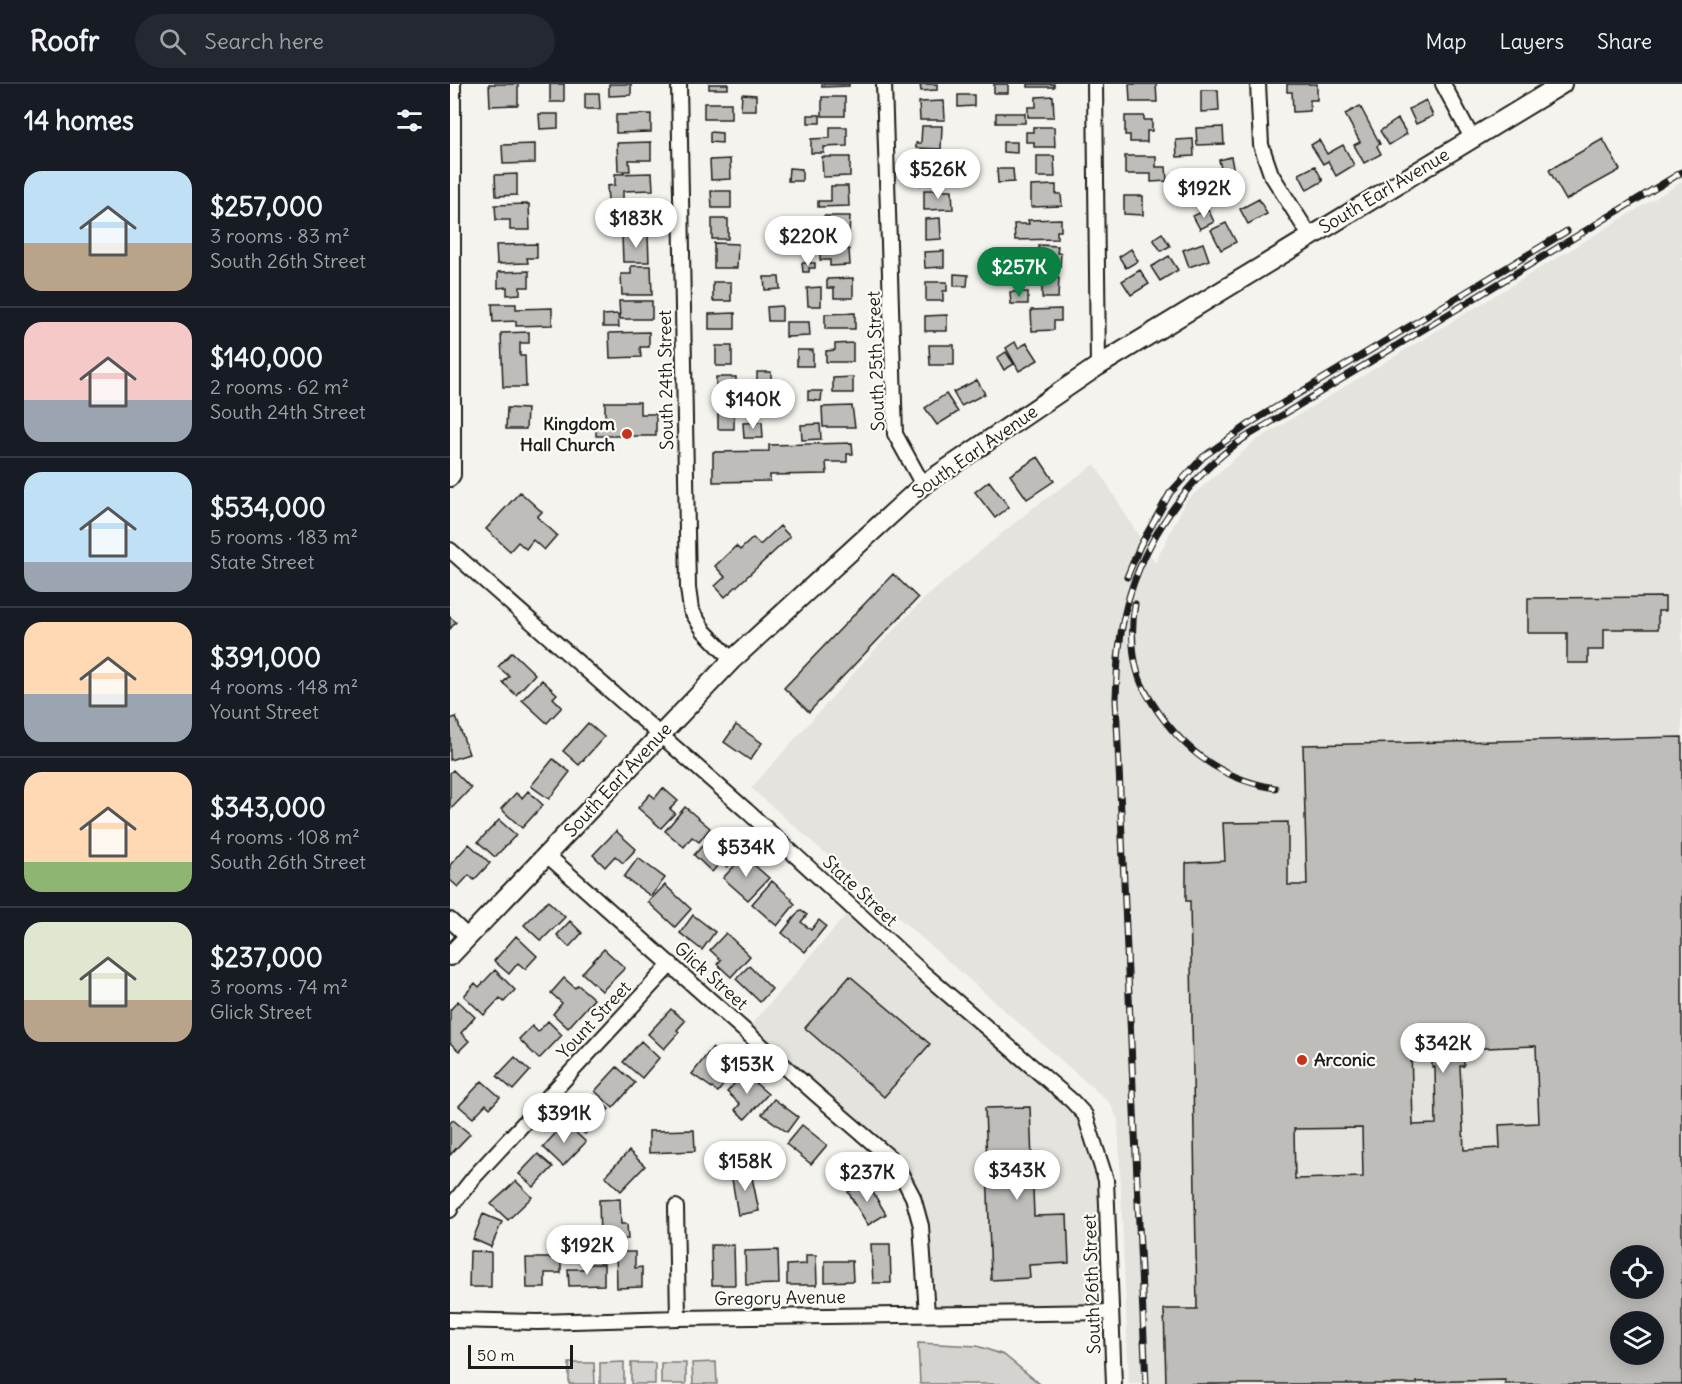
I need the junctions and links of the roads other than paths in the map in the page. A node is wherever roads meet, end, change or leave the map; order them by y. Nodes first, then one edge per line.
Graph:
1 (453, 84) edge
2 (679, 84) edge
3 (884, 84) edge
4 (1095, 84) edge
5 (1258, 84) edge
6 (1443, 84) edge
7 (1562, 84) edge
8 (1472, 138) junction
9 (1310, 236) junction
10 (1098, 366) junction
11 (450, 479) edge
12 (923, 485) junction
13 (450, 550) edge
14 (732, 660) junction
15 (660, 735) junction
16 (547, 855) junction
17 (450, 920) edge
18 (468, 937) junction
19 (450, 956) edge
20 (671, 964) junction
21 (1097, 1148) joint
22 (676, 1207) dead end
23 (450, 1210) edge
24 (1110, 1311) junction
25 (927, 1314) junction
26 (678, 1318) junction
27 (450, 1320) edge
28 (1114, 1384) edge

1 - 11 street
2 - 14 street, South 24th Street
3 - 12 street, South 25th Street
4 - 10 street
5 - 9 street
6 - 8 street
7 - 8 street, South Earl Avenue
8 - 9 street, South Earl Avenue
9 - 10 street, South Earl Avenue
10 - 12 street, South Earl Avenue
12 - 14 street, South Earl Avenue
13 - 15 street, State Street
14 - 15 street, South Earl Avenue
15 - 16 street, South Earl Avenue
15 - 21 street, State Street
16 - 18 street, South Earl Avenue
16 - 20 street, Glick Street
17 - 18 street
18 - 19 street, South Earl Avenue
20 - 23 street, Yount Street
20 - 25 street, Glick Street
21 - 24 street, South 26th Street
22 - 26 street
24 - 25 street, Gregory Avenue
24 - 28 street, South 26th Street
25 - 26 street, Gregory Avenue
26 - 27 street, Gregory Avenue

